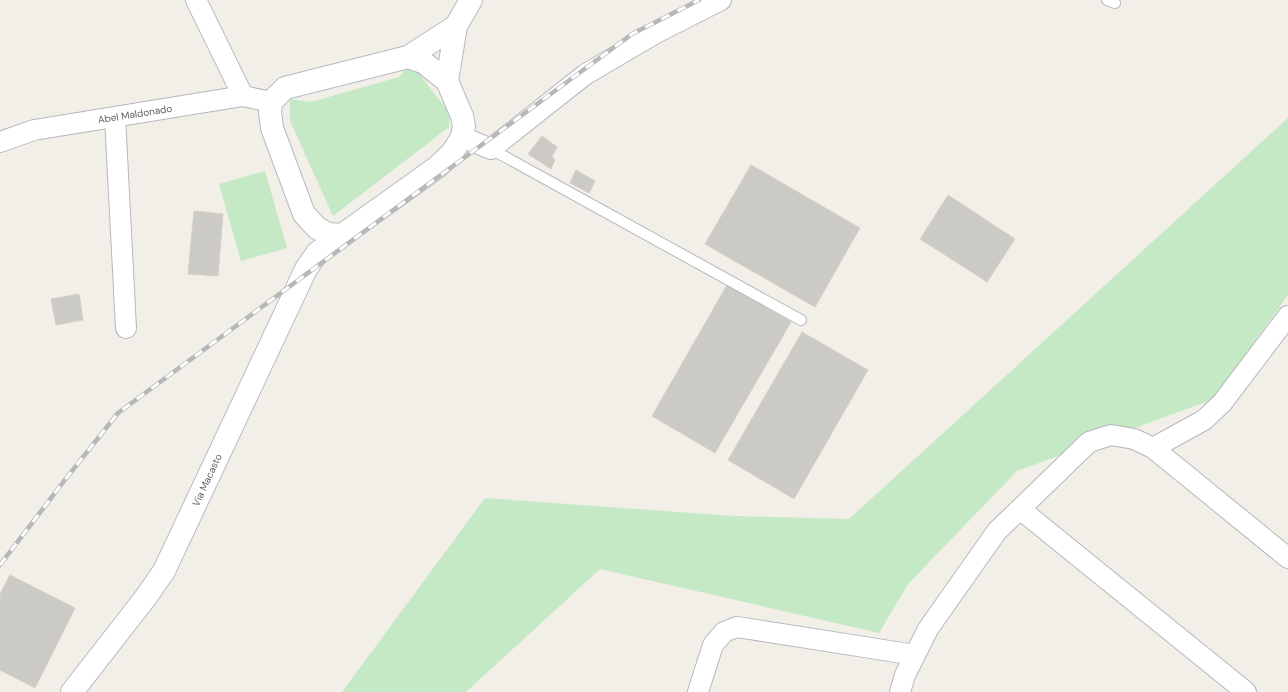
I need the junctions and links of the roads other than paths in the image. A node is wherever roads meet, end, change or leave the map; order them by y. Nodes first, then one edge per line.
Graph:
1 (196, 0) edge
2 (471, 0) edge
3 (721, 0) edge
4 (456, 26) junction
5 (408, 57) junction
6 (446, 81) junction
7 (243, 96) junction
8 (271, 102) junction
9 (115, 117) junction
10 (462, 137) junction
11 (0, 142) edge
12 (491, 149) junction
13 (304, 214) junction
14 (343, 235) junction
15 (317, 253) junction
16 (1288, 316) edge
17 (801, 320) dead end
18 (126, 328) dead end
19 (1153, 448) junction
20 (1020, 509) junction
21 (1288, 558) edge
22 (915, 655) junction
23 (72, 692) edge
24 (698, 692) edge
25 (900, 692) edge
26 (1246, 692) edge

1 - 7 street
2 - 4 street
3 - 12 street
4 - 5 street
4 - 6 street
5 - 6 street
5 - 8 street
6 - 10 street
7 - 8 street, Abel Maldonado
7 - 9 street, Abel Maldonado
8 - 13 street
9 - 11 street, Abel Maldonado
9 - 18 street
10 - 12 street
10 - 14 street, Via Macasto
12 - 17 lane
13 - 14 street
13 - 15 street
14 - 15 street, Via Macasto
15 - 23 street, Via Macasto
16 - 19 street
19 - 20 street
19 - 21 street
20 - 22 street
20 - 26 street
22 - 24 street
22 - 25 street

